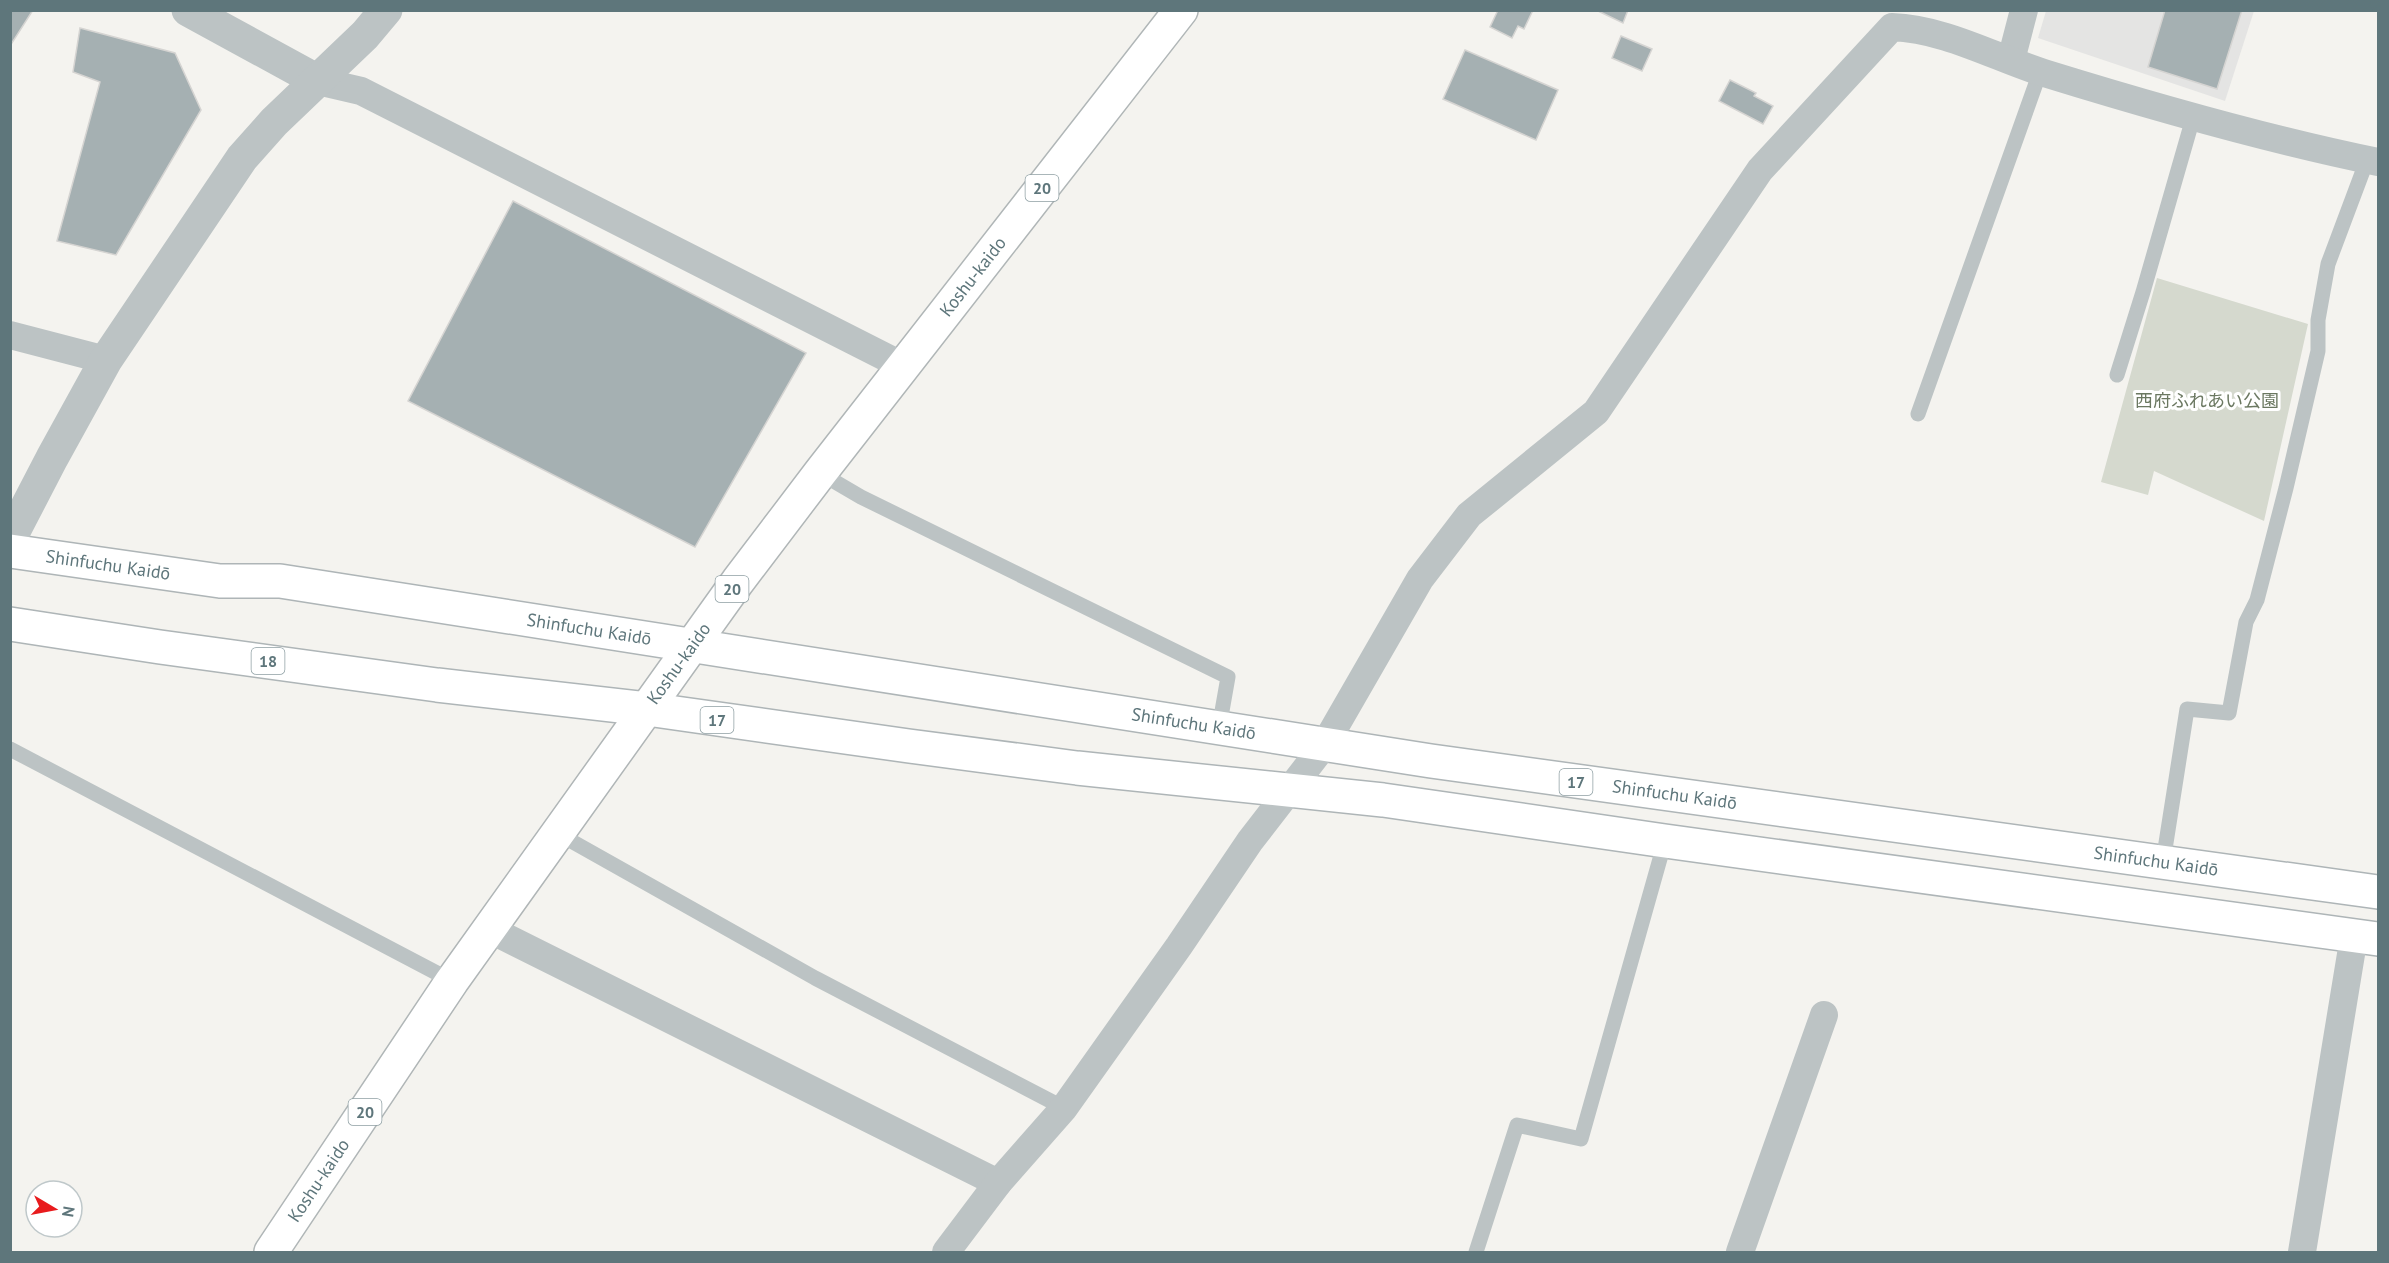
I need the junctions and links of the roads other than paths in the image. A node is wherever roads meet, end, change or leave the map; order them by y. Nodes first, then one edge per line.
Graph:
1 (188, 10) edge
2 (386, 10) edge
3 (1181, 10) edge
4 (2025, 10) edge
5 (2011, 60) junction
6 (2040, 72) junction
7 (318, 81) junction
8 (2193, 118) junction
9 (2373, 161) edge
10 (10, 334) edge
11 (106, 360) junction
12 (903, 366) junction
13 (2117, 375) dead end
14 (1918, 414) dead end
15 (820, 473) junction
16 (10, 539) edge
17 (10, 551) edge
18 (10, 624) edge
19 (692, 644) junction
20 (647, 710) junction
21 (1219, 728) junction
22 (1325, 744) junction
23 (10, 749) edge
24 (1289, 790) junction
25 (562, 826) junction
26 (1665, 841) junction
27 (2163, 862) junction
28 (2379, 892) edge
29 (489, 929) junction
30 (2366, 938) edge
31 (452, 981) junction
32 (1824, 1015) dead end
33 (1064, 1108) junction
34 (998, 1183) junction
35 (271, 1252) edge
36 (946, 1252) edge
37 (1476, 1252) edge
38 (1740, 1252) edge
39 (2302, 1252) edge

1 - 7 street
2 - 7 street
3 - 12 main road, Koshu-kaido / 20
4 - 5 street
5 - 6 street
5 - 22 street
6 - 8 street
6 - 14 lane
7 - 11 street
7 - 12 street
8 - 9 street
8 - 13 lane
9 - 27 lane
10 - 11 street
11 - 16 street
12 - 15 main road, Koshu-kaido / 20
15 - 19 main road, Koshu-kaido / 20
15 - 21 lane
17 - 19 main road, Shinfuchu Kaidō
18 - 20 main road, 18
19 - 20 main road, Koshu-kaido / 20
19 - 21 main road, Shinfuchu Kaidō / 17
20 - 24 main road, 17
20 - 25 main road, Koshu-kaido / 20
21 - 22 main road, Shinfuchu Kaidō / 17
22 - 24 street
22 - 27 main road, Shinfuchu Kaidō / 17
23 - 31 lane
24 - 26 main road, 17
24 - 33 street
25 - 29 main road, Koshu-kaido / 20
25 - 33 lane
26 - 30 main road, 17
26 - 37 lane
27 - 28 main road, Shinfuchu Kaidō / 17
29 - 31 main road, Koshu-kaido / 20
29 - 34 street
30 - 39 street
31 - 35 main road, Koshu-kaido / 20
32 - 38 street
33 - 34 street
34 - 36 street

